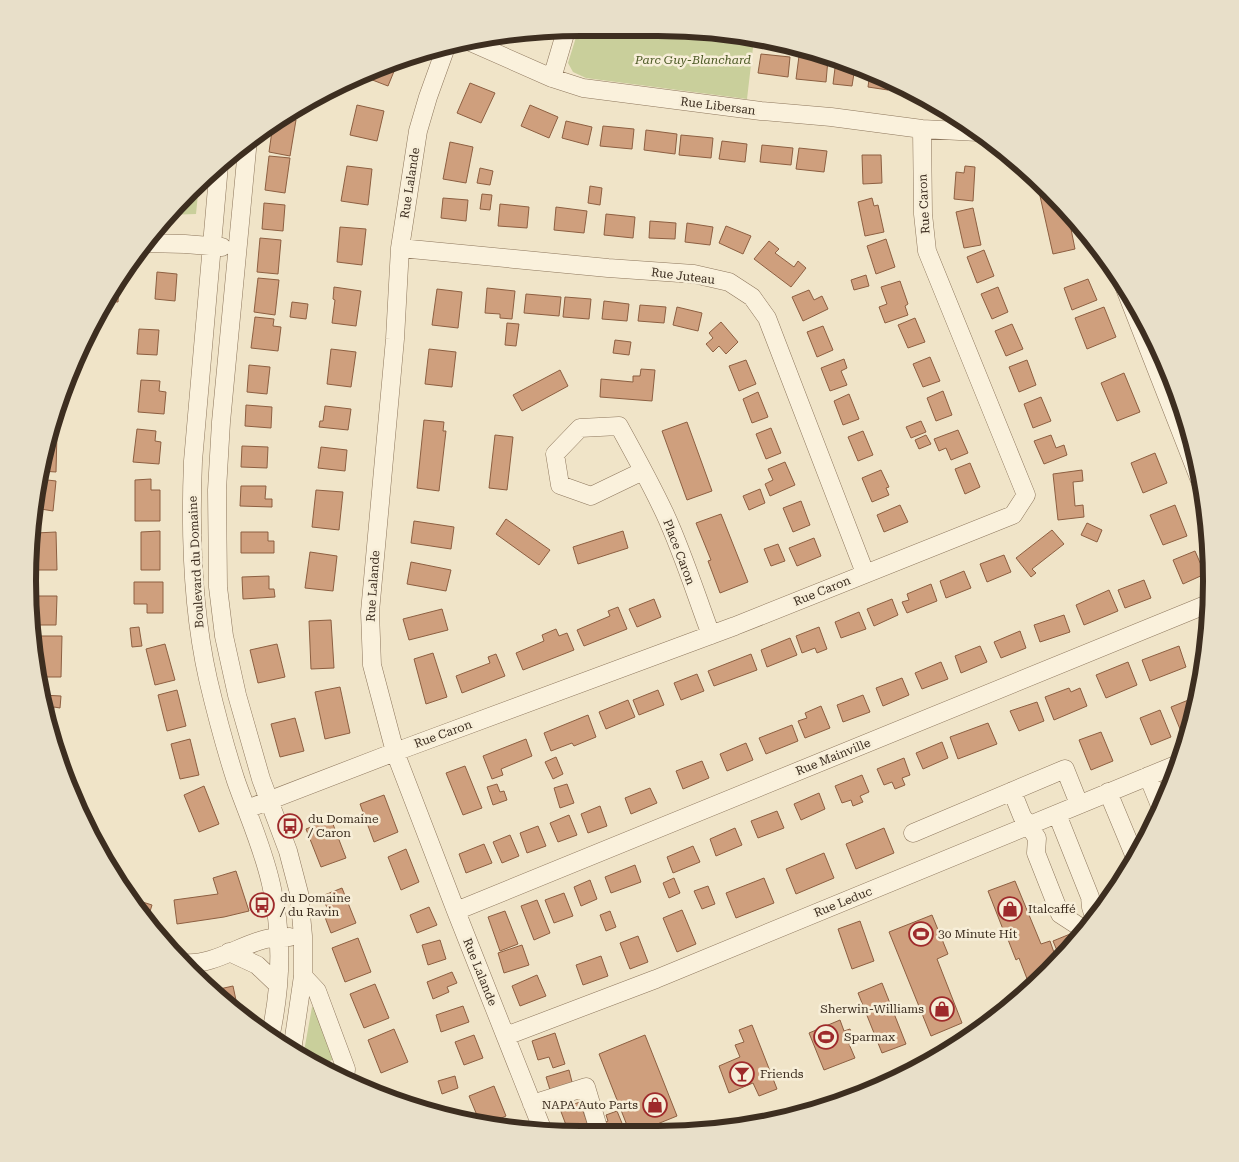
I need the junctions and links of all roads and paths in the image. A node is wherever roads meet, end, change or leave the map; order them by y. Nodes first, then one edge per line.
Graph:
1 (564, 36) edge
2 (480, 46) edge
3 (443, 54) edge
4 (552, 78) junction
5 (922, 129) junction
6 (966, 131) edge
7 (247, 151) edge
8 (218, 175) edge
9 (154, 243) edge
10 (212, 246) junction
11 (237, 248) junction
12 (400, 248) junction
13 (1142, 331) edge
14 (1179, 422) edge
15 (644, 471) junction
16 (865, 574) junction
17 (1202, 606) edge
18 (711, 635) junction
19 (395, 752) junction
20 (1170, 767) edge
21 (1148, 776) junction
22 (1012, 791) junction
23 (1108, 792) junction
24 (1157, 798) edge
25 (270, 800) junction
26 (1079, 804) junction
27 (247, 809) junction
28 (1057, 814) junction
29 (1028, 825) junction
30 (913, 833) dead end
31 (1132, 850) edge
32 (1092, 910) edge
33 (456, 911) junction
34 (1079, 926) edge
35 (303, 936) junction
36 (278, 937) junction
37 (229, 952) junction
38 (194, 964) edge
39 (303, 976) junction
40 (278, 984) junction
41 (271, 1029) edge
42 (506, 1036) junction
43 (293, 1043) edge
44 (346, 1072) edge
45 (532, 1104) junction
46 (540, 1124) edge
47 (598, 1126) edge

1 - 4 street
2 - 4 street, Rue Libersan
3 - 12 street, Rue Lalande
4 - 5 street, Rue Libersan
5 - 6 street, Rue Libersan
5 - 16 street, Rue Caron
7 - 11 street, Boulevard du Domaine
8 - 10 street, Boulevard du Domaine
9 - 10 street
10 - 11 street
10 - 27 street, Boulevard du Domaine
11 - 25 street, Boulevard du Domaine
12 - 16 street, Rue Juteau
12 - 19 street, Rue Lalande
13 - 14 street
15 - 15 street, Place Caron
15 - 18 street, Place Caron
16 - 18 street, Rue Caron
17 - 33 street, Rue Mainville
18 - 19 street, Rue Caron
19 - 25 street, Rue Caron
19 - 33 street, Rue Lalande
20 - 21 street, Rue Leduc
21 - 23 street, Rue Leduc
21 - 24 street
22 - 26 street
22 - 29 street
22 - 30 street
23 - 26 street, Rue Leduc
23 - 31 street
25 - 27 street, Rue Caron
25 - 35 street, Boulevard du Domaine
26 - 28 street, Rue Leduc
27 - 36 street, Boulevard du Domaine
28 - 29 street, Rue Leduc
28 - 32 street
29 - 34 street
29 - 42 street, Rue Leduc
33 - 42 street, Rue Lalande
35 - 36 street
35 - 39 street, Boulevard du Domaine
36 - 37 street
36 - 40 street, Boulevard du Domaine
37 - 38 street
37 - 40 street
39 - 43 street, Boulevard du Domaine
39 - 44 street
40 - 41 street, Boulevard du Domaine
42 - 45 street, Rue Lalande
45 - 46 street, Rue Lalande
45 - 47 street

